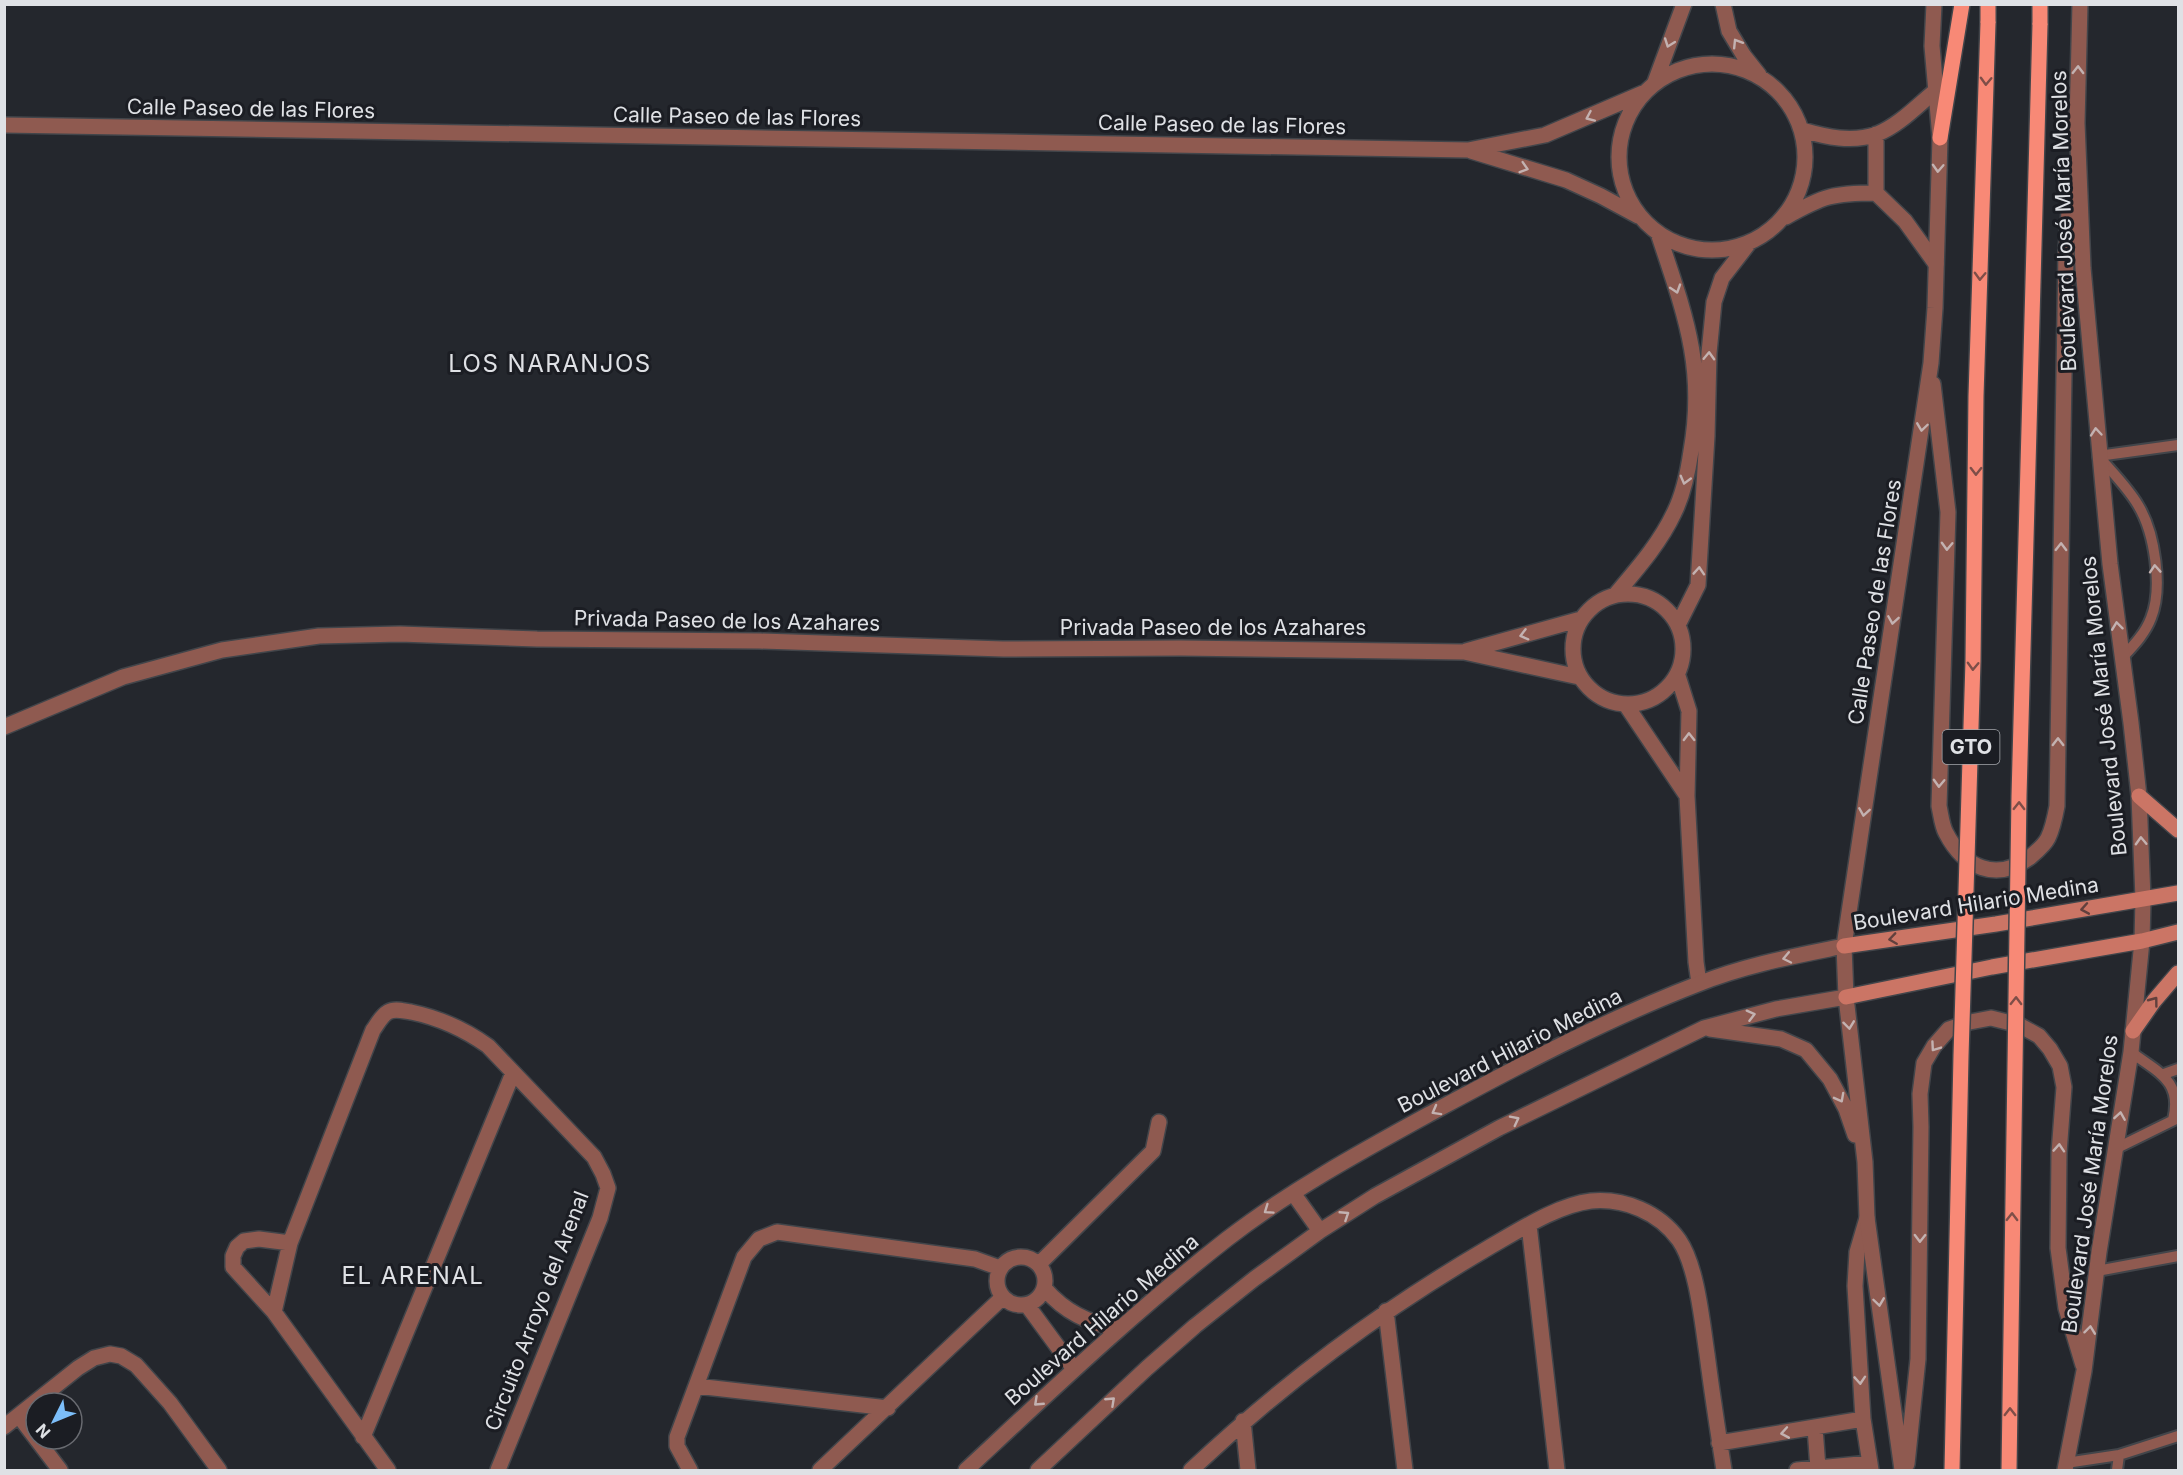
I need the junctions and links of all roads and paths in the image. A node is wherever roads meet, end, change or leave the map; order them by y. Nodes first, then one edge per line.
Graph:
1 (1684, 4) edge
2 (1723, 4) edge
3 (1934, 4) edge
4 (1962, 4) edge
5 (1988, 4) edge
6 (2040, 4) edge
7 (2080, 4) edge
8 (1761, 77) junction
9 (1655, 82) junction
10 (1934, 92) junction
11 (1643, 93) junction
12 (2077, 123) junction
13 (4, 126) edge
14 (1802, 129) junction
15 (1876, 134) junction
16 (1940, 138) junction
17 (1468, 150) junction
18 (1876, 193) junction
19 (1784, 218) junction
20 (1642, 219) junction
21 (1658, 233) junction
22 (1749, 243) junction
23 (1936, 264) junction
24 (1931, 363) junction
25 (2178, 445) edge
26 (2098, 456) junction
27 (1616, 594) junction
28 (1581, 620) junction
29 (1678, 625) junction
30 (1464, 651) junction
31 (2121, 659) junction
32 (1678, 676) junction
33 (1579, 677) junction
34 (1626, 705) junction
35 (4, 727) edge
36 (1687, 796) junction
37 (2139, 796) junction
38 (2178, 830) edge
39 (2178, 893) edge
40 (2143, 899) junction
41 (2178, 932) edge
42 (2142, 941) junction
43 (1844, 946) junction
44 (2178, 973) edge
45 (1699, 983) junction
46 (1846, 997) junction
47 (1704, 1028) junction
48 (2133, 1031) junction
49 (2131, 1052) junction
50 (2178, 1069) edge
51 (513, 1073) junction
52 (2164, 1074) junction
53 (2176, 1119) edge
54 (1159, 1122) dead end
55 (2115, 1149) junction
56 (1865, 1162) junction
57 (1293, 1193) junction
58 (1867, 1218) junction
59 (1528, 1225) junction
60 (1320, 1231) junction
61 (290, 1244) junction
62 (2178, 1256) edge
63 (1039, 1264) junction
64 (1000, 1268) junction
65 (2097, 1271) junction
66 (1045, 1289) junction
67 (1003, 1297) junction
68 (1027, 1305) junction
69 (1386, 1311) junction
70 (274, 1312) junction
71 (1118, 1328) junction
72 (1074, 1369) junction
73 (2084, 1371) junction
74 (696, 1386) junction
75 (888, 1407) junction
76 (18, 1416) junction
77 (1863, 1419) junction
78 (1243, 1421) junction
79 (4, 1427) edge
80 (1815, 1428) junction
81 (2178, 1436) edge
82 (363, 1437) junction
83 (1719, 1443) junction
84 (2119, 1455) junction
85 (1870, 1467) edge
86 (2066, 1467) edge
87 (1818, 1468) junction
88 (60, 1470) edge
89 (219, 1470) edge
90 (388, 1470) edge
91 (498, 1470) edge
92 (690, 1470) edge
93 (820, 1470) edge
94 (966, 1470) edge
95 (1038, 1470) edge
96 (1191, 1470) edge
97 (1248, 1470) edge
98 (1405, 1470) edge
99 (1557, 1470) edge
100 (1724, 1470) edge
101 (1797, 1470) edge
102 (1902, 1470) edge
103 (1907, 1470) edge
104 (1952, 1470) edge
105 (2009, 1470) edge
106 (2117, 1470) edge

1 -> 9 street
8 -> 2 street
3 - 10 street, Calle Paseo de las Flores
4 - 16 main road
5 -> 104 main road, GTO, bridge
105 -> 6 main road, Boulevard José María Morelos / GTO, bridge
12 -> 7 street, Boulevard José María Morelos
8 - 9 street
8 - 14 street
9 - 11 street
10 - 15 street
10 - 16 street, Calle Paseo de las Flores
11 -> 17 street, Calle Paseo de las Flores
11 - 20 street
24 -> 12 street
26 -> 12 street, Boulevard José María Morelos
13 - 17 street, Calle Paseo de las Flores
14 - 15 street
14 - 19 street
15 - 18 street
16 -> 23 street, Calle Paseo de las Flores
17 -> 20 street, Calle Paseo de las Flores
18 - 19 street
18 - 23 street
19 - 22 street
20 - 21 street
21 - 22 street
21 -> 27 street
29 -> 22 street
23 - 24 street, Calle Paseo de las Flores
24 -> 43 street, Calle Paseo de las Flores
25 - 26 lane
31 -> 26 street, Boulevard José María Morelos
31 -> 26 lane
27 - 28 street
27 - 29 street
28 -> 30 street, Privada Paseo de los Azahares
28 - 33 street
29 - 32 street
30 - 33 street, Privada Paseo de los Azahares
30 - 35 street, Privada Paseo de los Azahares
31 - 37 street, Boulevard José María Morelos
32 - 34 street
36 -> 32 street
33 - 34 street
34 - 36 street
36 - 45 street
37 - 38 main road
40 -> 37 street, Boulevard José María Morelos
39 - 40 main road, Boulevard Hilario Medina
40 - 42 street, Boulevard José María Morelos
40 -> 43 main road, Boulevard Hilario Medina
41 - 42 main road
42 - 46 main road
42 - 48 street, Boulevard José María Morelos
43 -> 45 street, Boulevard Hilario Medina
43 - 46 street, Calle Paseo de las Flores
48 -> 44 main road
45 -> 57 street, Boulevard Hilario Medina
47 -> 46 street
46 -> 56 street, Calle Paseo de las Flores
47 -> 56 street
60 -> 47 street
48 - 49 street, Boulevard José María Morelos
49 - 52 lane
55 -> 49 street, Boulevard José María Morelos
50 - 52 lane
51 - 61 street, Circuito Arroyo del Arenal
51 - 82 street
51 - 91 street, Circuito Arroyo del Arenal
52 - 53 lane
53 - 55 lane
54 - 63 street
55 - 65 street, Boulevard José María Morelos
56 - 58 street
57 - 60 street
57 -> 71 street, Boulevard Hilario Medina
58 -> 77 street
58 -> 102 street
59 - 69 street
59 - 83 street
59 - 99 street
95 -> 60 street
61 - 70 street, Circuito Arroyo del Arenal
61 - 70 street
62 - 65 lane
63 - 64 street
63 - 66 street
64 - 67 street
64 - 74 street
73 -> 65 street, Boulevard José María Morelos
66 - 68 street
66 - 71 street
67 - 68 street
67 - 75 street
68 - 72 street
69 - 78 street
69 - 98 street
70 - 82 street
71 - 72 street, Boulevard Hilario Medina
72 -> 94 street, Boulevard Hilario Medina
73 - 86 street, Boulevard José María Morelos
73 -> 103 street
74 - 75 street
74 - 92 street
75 - 93 street
76 - 79 street
76 - 88 street
76 - 89 street
77 - 80 street
77 - 85 street
78 - 96 street
78 - 97 street
80 -> 83 street
80 - 87 street
81 - 84 lane
82 - 90 street
83 - 100 street
84 - 86 lane
84 - 106 lane
85 - 87 street
87 - 101 street

